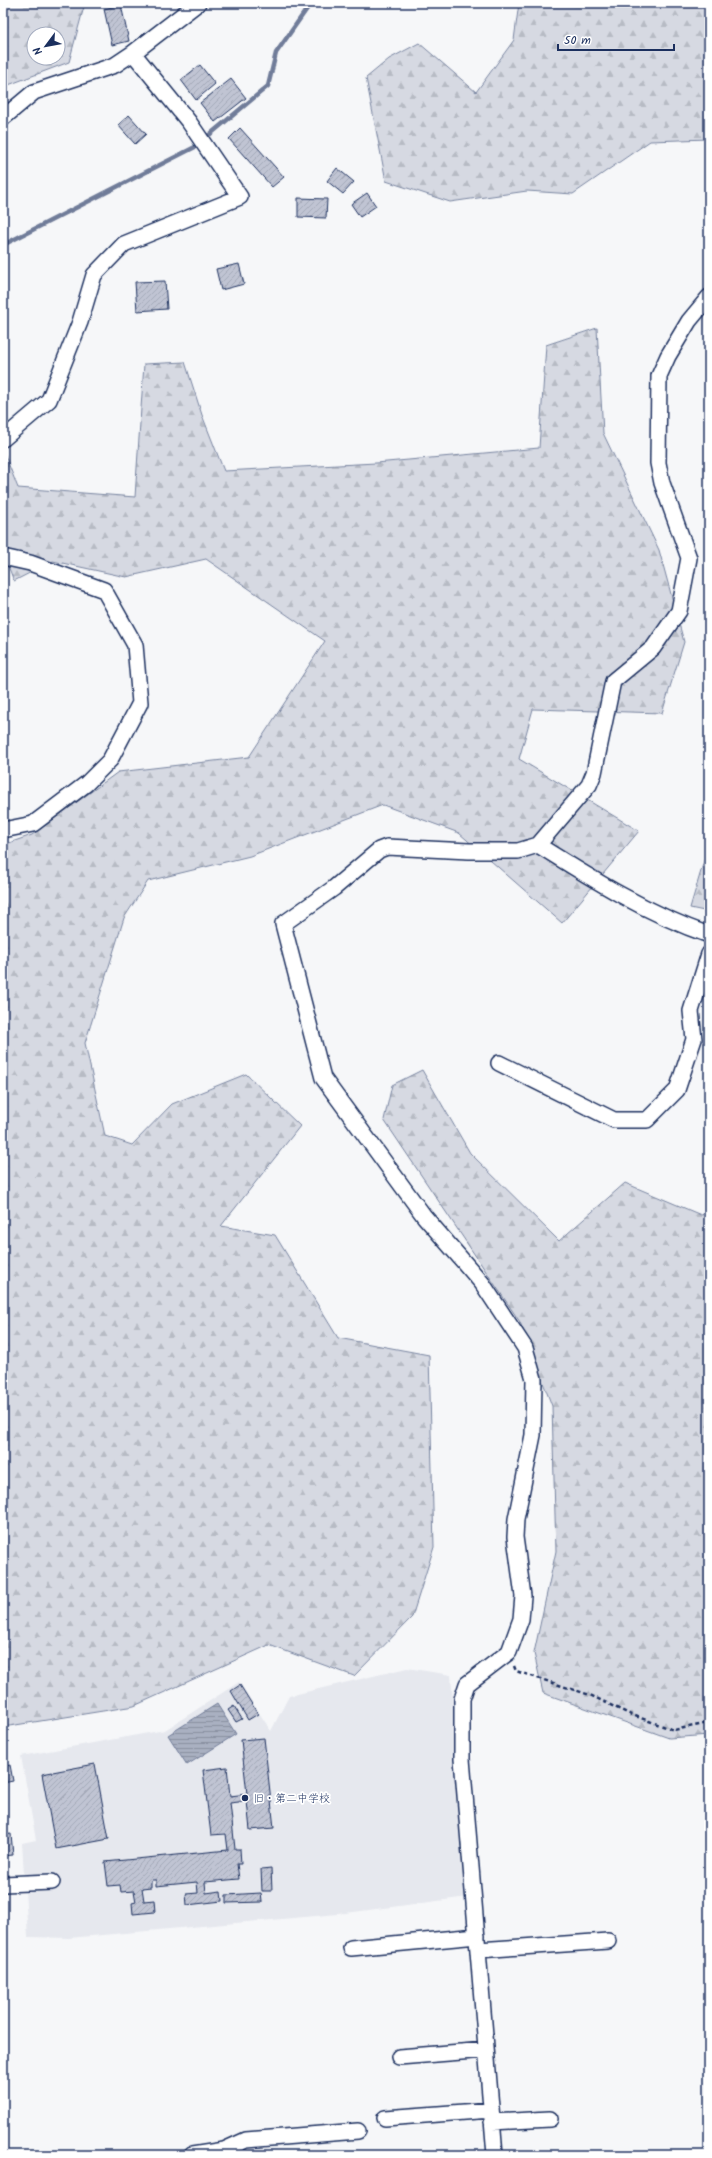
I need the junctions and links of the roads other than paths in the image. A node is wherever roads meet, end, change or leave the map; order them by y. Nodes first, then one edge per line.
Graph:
1 (198, 3) edge
2 (133, 53) junction
3 (9, 104) edge
4 (3, 118) edge
5 (709, 297) edge
6 (3, 439) edge
7 (3, 557) edge
8 (3, 830) edge
9 (538, 845) junction
10 (709, 935) edge
11 (709, 954) edge
12 (499, 1063) dead end
13 (52, 1882) dead end
14 (3, 1884) edge
15 (608, 1941) dead end
16 (477, 1943) junction
17 (351, 1948) dead end
18 (486, 2050) junction
19 (399, 2056) dead end
20 (492, 2116) junction
21 (385, 2118) dead end
22 (550, 2119) dead end
23 (358, 2131) dead end
24 (192, 2155) edge
25 (495, 2155) edge

1 - 2 street
2 - 3 street
2 - 6 street
3 - 4 street
5 - 9 street
7 - 8 street
9 - 10 street
9 - 16 street
11 - 12 street
13 - 14 street
15 - 16 street
16 - 17 street
16 - 18 street
18 - 19 street
18 - 20 street
20 - 21 street
20 - 22 street
20 - 25 street
23 - 24 street

